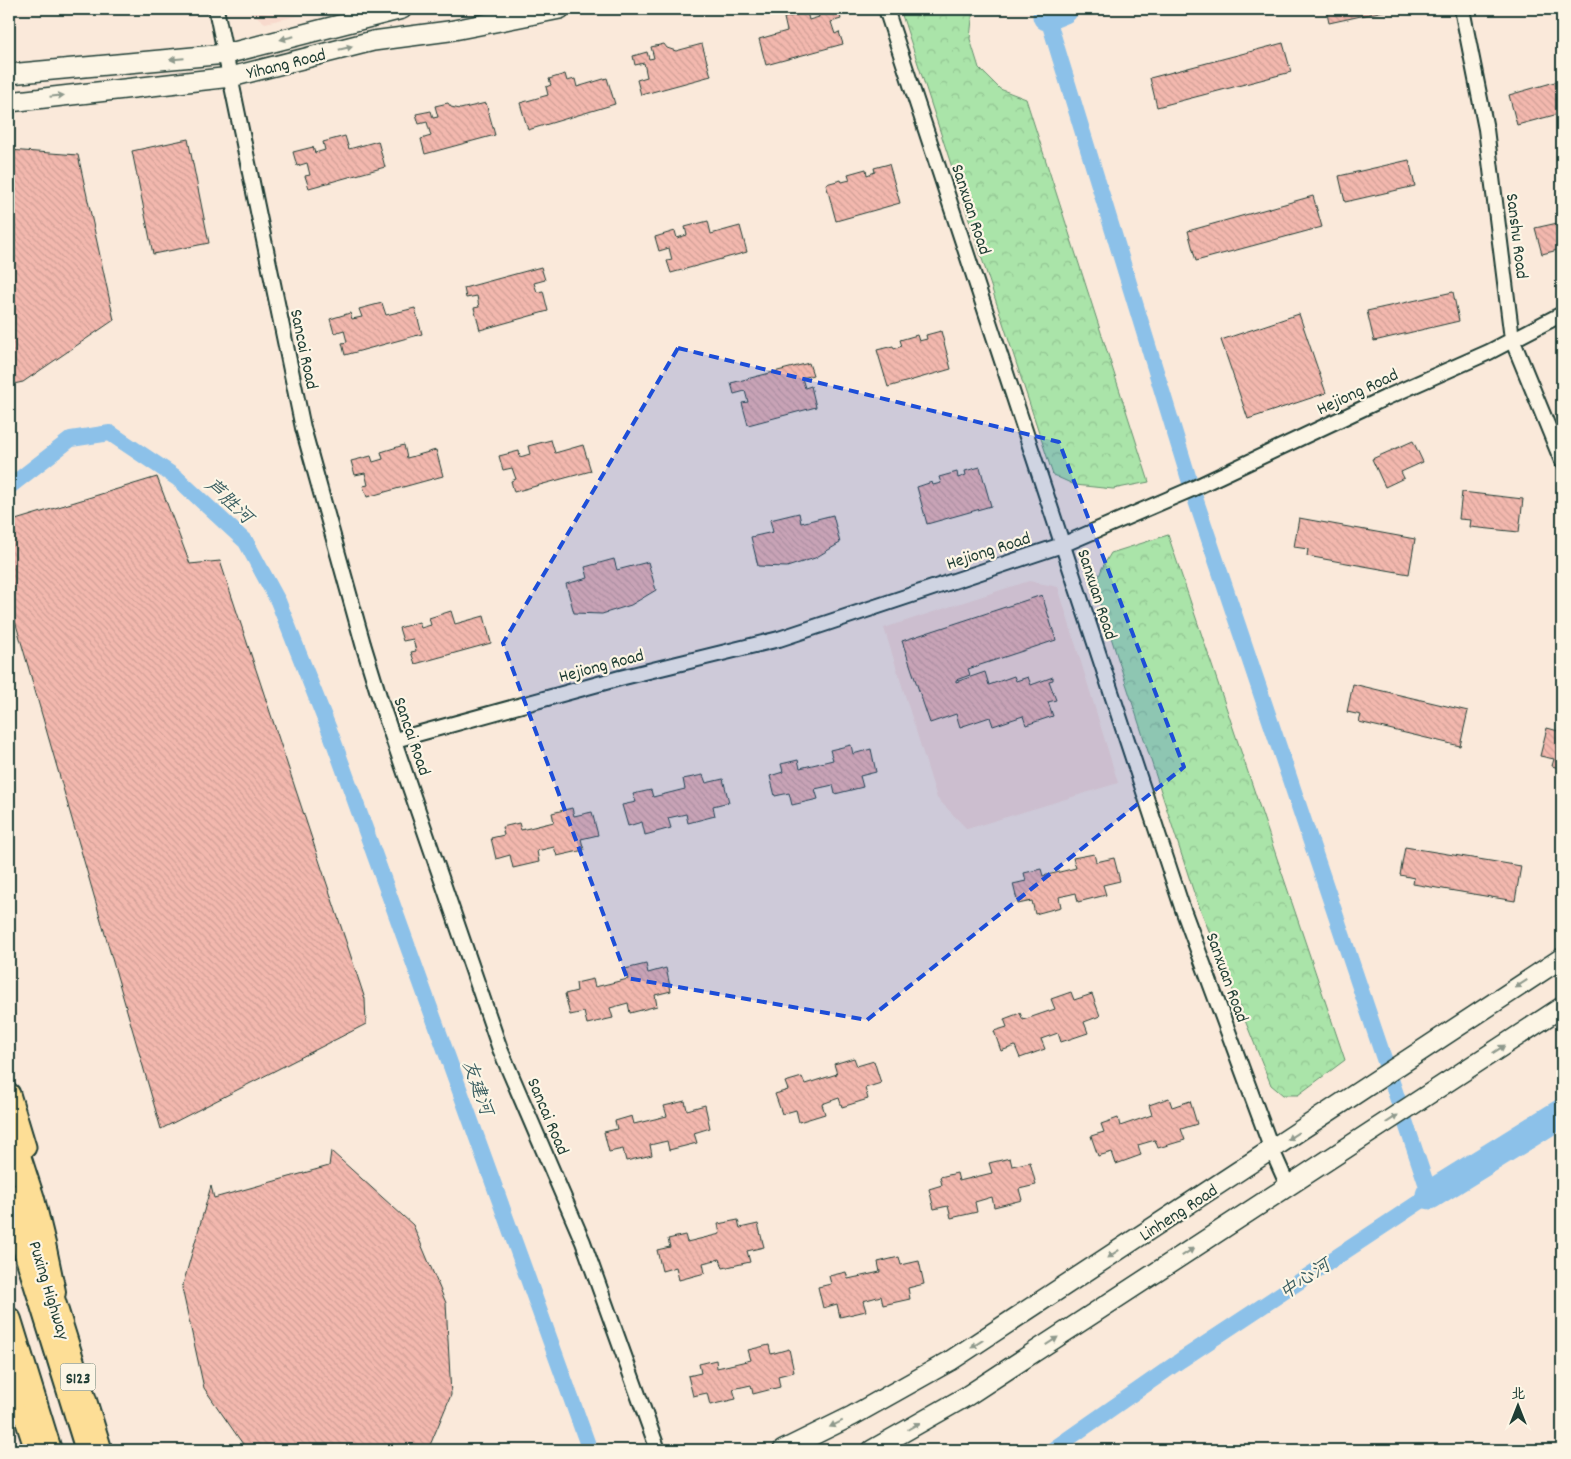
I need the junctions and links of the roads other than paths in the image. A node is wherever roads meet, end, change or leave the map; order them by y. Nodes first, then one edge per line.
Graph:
1 (216, 9) edge
2 (402, 9) edge
3 (560, 9) edge
4 (886, 9) edge
5 (1462, 9) edge
6 (226, 54) junction
7 (9, 74) edge
8 (231, 77) junction
9 (9, 102) edge
10 (1562, 314) edge
11 (1512, 339) junction
12 (1562, 461) edge
13 (1062, 545) junction
14 (395, 740) junction
15 (1562, 958) edge
16 (1562, 1008) edge
17 (9, 1094) edge
18 (9, 1128) edge
19 (1272, 1150) junction
20 (9, 1157) edge
21 (1288, 1186) junction
22 (9, 1196) edge
23 (55, 1304) junction
24 (9, 1320) edge
25 (9, 1366) edge
26 (36, 1450) edge
27 (49, 1450) edge
28 (88, 1450) edge
29 (101, 1450) edge
30 (658, 1450) edge
31 (783, 1450) edge
32 (872, 1450) edge

1 - 6 street, Sancai Road
2 -> 6 main road, Yihang Road
8 -> 3 main road, Yihang Road
4 - 13 street, Sanxuan Road
5 - 11 street, Sanshu Road
6 -> 7 main road, Yihang Road
6 - 8 street, Sancai Road
9 -> 8 main road, Yihang Road
8 - 14 street, Sancai Road
10 - 11 street, Hejiong Road
11 - 12 street, Sanshu Road
11 - 13 street, Hejiong Road
13 - 14 street, Hejiong Road
13 - 19 street, Sanxuan Road
14 - 30 street, Sancai Road
15 -> 19 main road, Linheng Road
21 -> 16 main road
17 - 23 main road
18 - 23 highway
19 - 21 street, Sanxuan Road
19 -> 31 main road, Linheng Road
20 - 23 main road, Puxing Highway / S123
32 -> 21 main road
22 - 28 highway
23 - 29 main road, Puxing Highway / S123
24 - 27 highway
25 - 26 main road

